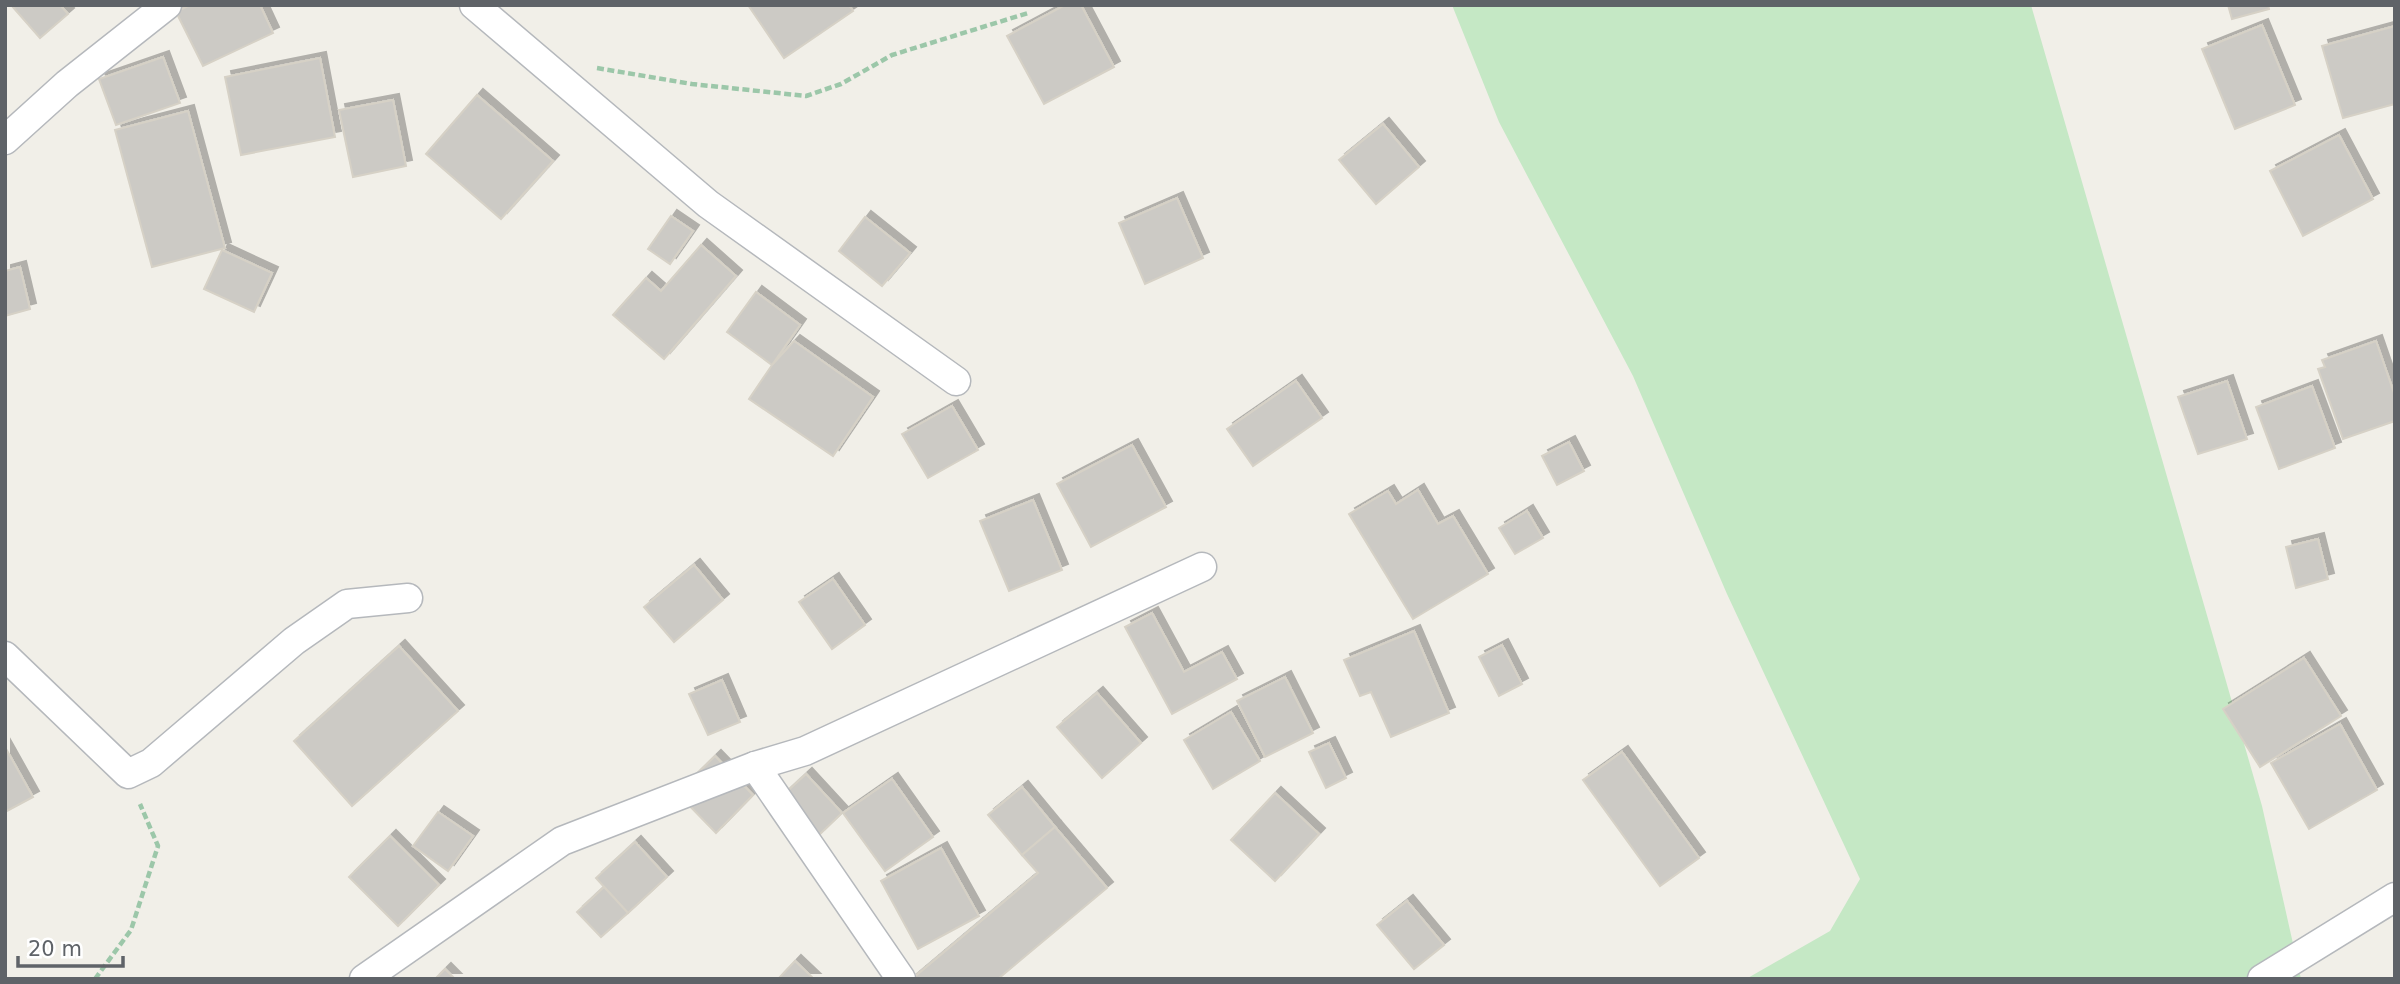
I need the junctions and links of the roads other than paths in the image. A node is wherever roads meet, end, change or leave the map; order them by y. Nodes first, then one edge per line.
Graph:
1 (167, 5) edge
2 (474, 5) edge
3 (5, 140) edge
4 (956, 381) dead end
5 (1202, 567) dead end
6 (408, 598) dead end
7 (5, 656) edge
8 (755, 766) junction
9 (2395, 897) edge
10 (364, 979) edge
11 (901, 979) edge
12 (2262, 979) edge

1 - 3 street
2 - 4 street
5 - 8 street
6 - 7 street
8 - 10 street
8 - 11 street
9 - 12 street

